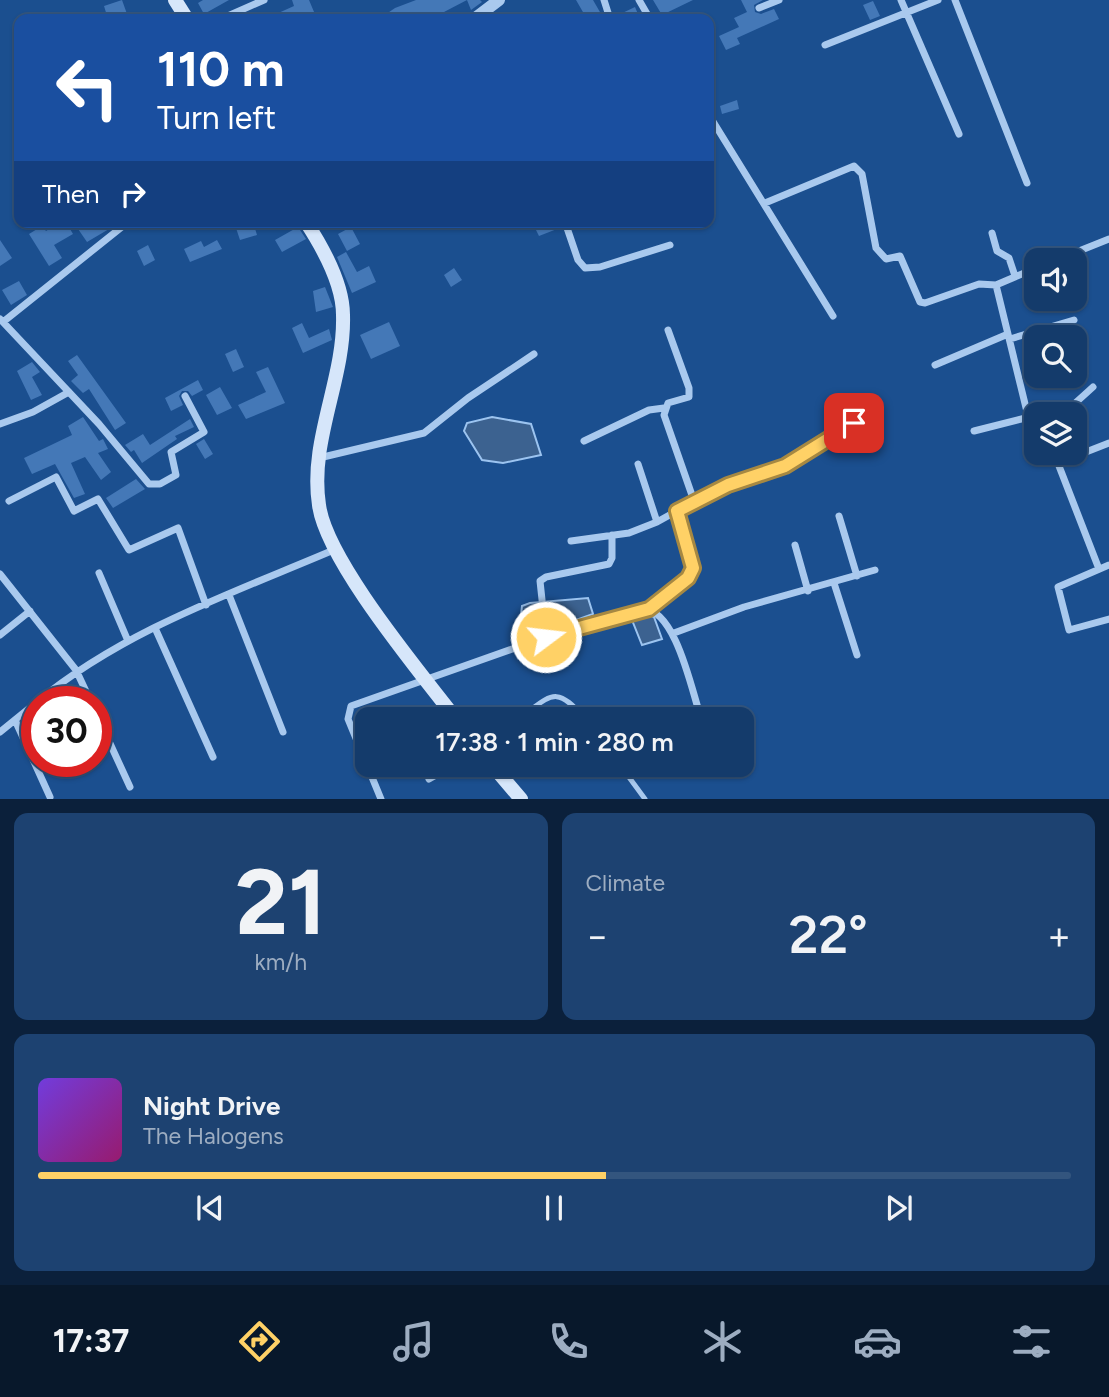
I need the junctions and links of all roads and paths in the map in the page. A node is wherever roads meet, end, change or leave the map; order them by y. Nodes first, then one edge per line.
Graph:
1 (264, 0) edge
2 (499, 0) edge
3 (779, 0) edge
4 (901, 0) edge
5 (937, 0) edge
6 (955, 0) edge
7 (759, 8) dead end
8 (906, 13) junction
9 (232, 14) edge
10 (481, 14) edge
11 (825, 45) dead end
12 (714, 123) edge
13 (959, 134) dead end
14 (1027, 183) dead end
15 (765, 203) junction
16 (120, 228) edge
17 (310, 228) edge
18 (567, 228) edge
19 (992, 233) dead end
20 (1109, 239) edge
21 (670, 245) dead end
22 (1086, 248) edge
23 (1024, 273) edge
24 (1015, 276) junction
25 (996, 285) junction
26 (833, 316) dead end
27 (1074, 320) dead end
28 (2, 321) edge
29 (668, 330) dead end
30 (1009, 337) junction
31 (534, 354) dead end
32 (935, 365) dead end
33 (1093, 387) dead end
34 (69, 392) junction
35 (185, 396) dead end
36 (1025, 402) edge
37 (1076, 402) edge
38 (664, 408) junction
39 (1024, 417) edge
40 (854, 423) dead end
41 (0, 424) edge
42 (974, 431) dead end
43 (584, 440) dead end
44 (1109, 443) edge
45 (1087, 450) edge
46 (319, 458) junction
47 (638, 464) dead end
48 (1060, 465) edge
49 (9, 501) dead end
50 (694, 501) junction
51 (677, 511) junction
52 (839, 516) dead end
53 (657, 522) junction
54 (612, 535) junction
55 (572, 541) dead end
56 (795, 545) dead end
57 (336, 549) junction
58 (1109, 565) edge
59 (1099, 569) junction
60 (875, 570) dead end
61 (99, 573) dead end
62 (0, 574) edge
63 (856, 576) junction
64 (834, 583) junction
65 (808, 591) junction
66 (229, 595) junction
67 (206, 605) junction
68 (649, 609) junction
69 (30, 611) junction
70 (1109, 619) edge
71 (155, 628) junction
72 (674, 633) junction
73 (0, 635) edge
74 (546, 637) junction
75 (128, 641) junction
76 (857, 655) dead end
77 (76, 670) junction
78 (425, 677) junction
79 (56, 686) edge
80 (84, 686) edge
81 (447, 707) edge
82 (535, 707) edge
83 (575, 707) edge
84 (698, 707) edge
85 (21, 715) edge
86 (15, 720) junction
87 (0, 732) edge
88 (283, 732) dead end
89 (355, 735) edge
90 (112, 748) edge
91 (213, 757) dead end
92 (373, 777) edge
93 (433, 777) edge
94 (502, 777) edge
95 (629, 777) edge
96 (429, 779) dead end
97 (130, 787) dead end
98 (50, 797) edge
99 (381, 799) edge
100 (521, 799) edge
101 (645, 799) edge

1 - 9 street
2 - 10 street
3 - 7 street
4 - 8 street
5 - 8 street
6 - 14 street
8 - 11 street
8 - 13 street
12 - 15 street
15 - 25 street
15 - 26 street
16 - 28 street
17 - 46 main road
18 - 21 street
19 - 24 street
20 - 22 street
23 - 24 street
24 - 25 street
25 - 30 street
27 - 30 street
28 - 34 street
29 - 38 street
30 - 32 street
30 - 36 street
31 - 46 street
33 - 37 street
34 - 35 street
34 - 41 street
38 - 43 street
38 - 50 street
39 - 42 street
40 - 50 street
44 - 45 street
46 - 57 main road
47 - 53 street
48 - 59 street
49 - 67 street
50 - 51 street
51 - 53 street
51 - 68 street
52 - 63 street
53 - 54 street
54 - 55 street
54 - 74 street
56 - 65 street
57 - 66 street
57 - 78 main road
58 - 59 street
59 - 70 street
60 - 63 street
61 - 75 street
62 - 69 street
63 - 64 street
64 - 65 street
64 - 76 street
65 - 72 street
66 - 67 street
66 - 88 street
67 - 71 street
68 - 72 street
68 - 74 street
69 - 73 street
69 - 77 street
71 - 75 street
71 - 91 street
72 - 84 street
74 - 78 street
75 - 77 street
77 - 79 street
77 - 80 street
78 - 81 main road
78 - 89 street
82 - 83 lane
85 - 86 street
86 - 87 street
86 - 98 street
90 - 97 street
92 - 99 street
93 - 96 street
94 - 100 main road
95 - 101 lane

